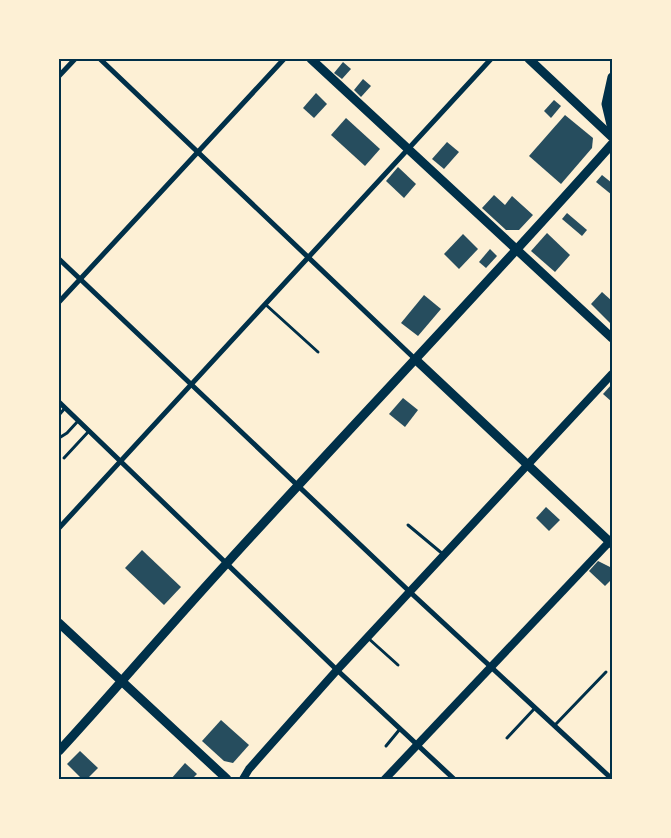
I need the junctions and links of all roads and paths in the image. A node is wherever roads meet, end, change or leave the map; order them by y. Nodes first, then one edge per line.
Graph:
1 (75, 59) edge
2 (100, 59) edge
3 (284, 59) edge
4 (311, 59) edge
5 (491, 59) edge
6 (529, 59) edge
7 (59, 76) edge
8 (612, 76) edge
9 (612, 129) edge
10 (612, 137) edge
11 (612, 144) edge
12 (408, 148) junction
13 (198, 152) junction
14 (518, 250) junction
15 (308, 257) junction
16 (59, 258) edge
17 (80, 279) junction
18 (59, 302) edge
19 (264, 304) junction
20 (612, 338) edge
21 (318, 352) dead end
22 (415, 358) junction
23 (612, 374) edge
24 (190, 385) junction
25 (59, 402) edge
26 (65, 408) junction
27 (59, 415) edge
28 (78, 421) junction
29 (89, 432) junction
30 (59, 438) edge
31 (64, 458) dead end
32 (120, 461) junction
33 (528, 465) junction
34 (298, 487) junction
35 (408, 525) dead end
36 (59, 528) edge
37 (611, 542) edge
38 (444, 555) junction
39 (226, 564) junction
40 (410, 592) junction
41 (59, 623) edge
42 (367, 638) junction
43 (398, 665) dead end
44 (491, 667) junction
45 (337, 670) junction
46 (606, 672) dead end
47 (123, 682) junction
48 (535, 708) junction
49 (554, 726) junction
50 (400, 729) junction
51 (507, 738) dead end
52 (417, 745) junction
53 (386, 746) dead end
54 (59, 751) edge
55 (227, 779) edge
56 (243, 779) edge
57 (385, 779) edge
58 (454, 779) edge
59 (612, 779) edge

1 - 7 street
2 - 13 street
3 - 13 street
4 - 12 main road
5 - 12 street
6 - 10 main road
8 - 9 main road
11 - 14 main road
12 - 14 main road
12 - 15 street
13 - 15 street
13 - 17 street
14 - 20 main road
14 - 22 main road
15 - 19 street
15 - 22 street
16 - 17 street
17 - 18 street
17 - 24 street
19 - 21 lane
19 - 24 street
22 - 33 main road
22 - 34 main road
23 - 33 street
24 - 32 street
24 - 34 street
25 - 26 street
26 - 27 lane
26 - 28 street
28 - 29 street
28 - 30 lane
29 - 31 lane
29 - 32 street
32 - 36 street
32 - 39 street
33 - 37 main road
33 - 38 street
34 - 39 main road
34 - 40 street
35 - 38 lane
37 - 44 street
38 - 40 street
39 - 45 street
39 - 47 main road
40 - 42 street
40 - 44 street
41 - 47 main road
42 - 43 lane
42 - 45 street
44 - 48 street
44 - 52 street
45 - 50 street
45 - 56 street
46 - 49 lane
47 - 54 main road
47 - 55 main road
48 - 49 street
48 - 51 lane
49 - 59 street
50 - 52 street
50 - 53 lane
52 - 57 street
52 - 58 street

